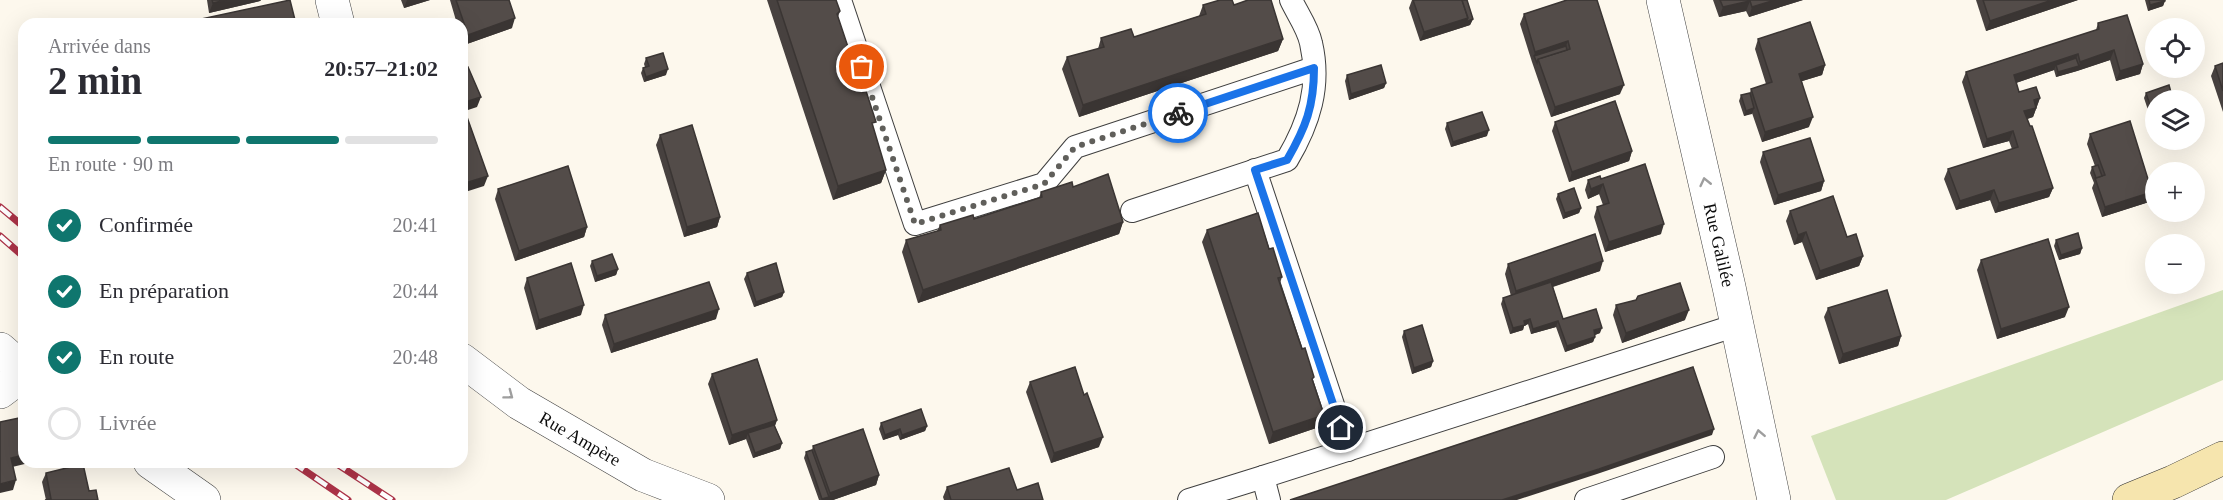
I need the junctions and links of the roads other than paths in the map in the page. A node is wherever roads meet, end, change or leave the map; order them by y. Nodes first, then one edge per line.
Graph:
1 (332, 0) edge
2 (840, 0) edge
3 (1290, 0) edge
4 (1663, 0) edge
5 (336, 18) edge
6 (1314, 68) junction
7 (1255, 170) junction
8 (1132, 212) dead end
9 (1737, 325) junction
10 (0, 349) edge
11 (468, 365) edge
12 (18, 366) edge
13 (18, 377) edge
14 (0, 392) edge
15 (1348, 450) junction
16 (1713, 457) dead end
17 (2223, 458) edge
18 (159, 468) edge
19 (1263, 477) junction
20 (1766, 497) edge
21 (204, 500) edge
22 (708, 500) edge
23 (1189, 500) edge
24 (1269, 500) edge
25 (1586, 500) edge
26 (2129, 500) edge

1 - 5 street
2 - 6 lane
3 - 6 lane
9 -> 4 street, Rue Galilée
6 - 7 lane
7 - 8 lane
7 - 15 lane
9 - 15 lane
20 -> 9 street, Rue Galilée
10 - 12 street
11 -> 22 street, Rue Ampère
13 - 14 street
15 - 19 lane
16 - 25 lane
17 - 26 main road
18 - 21 street
19 - 23 lane
19 - 24 lane

